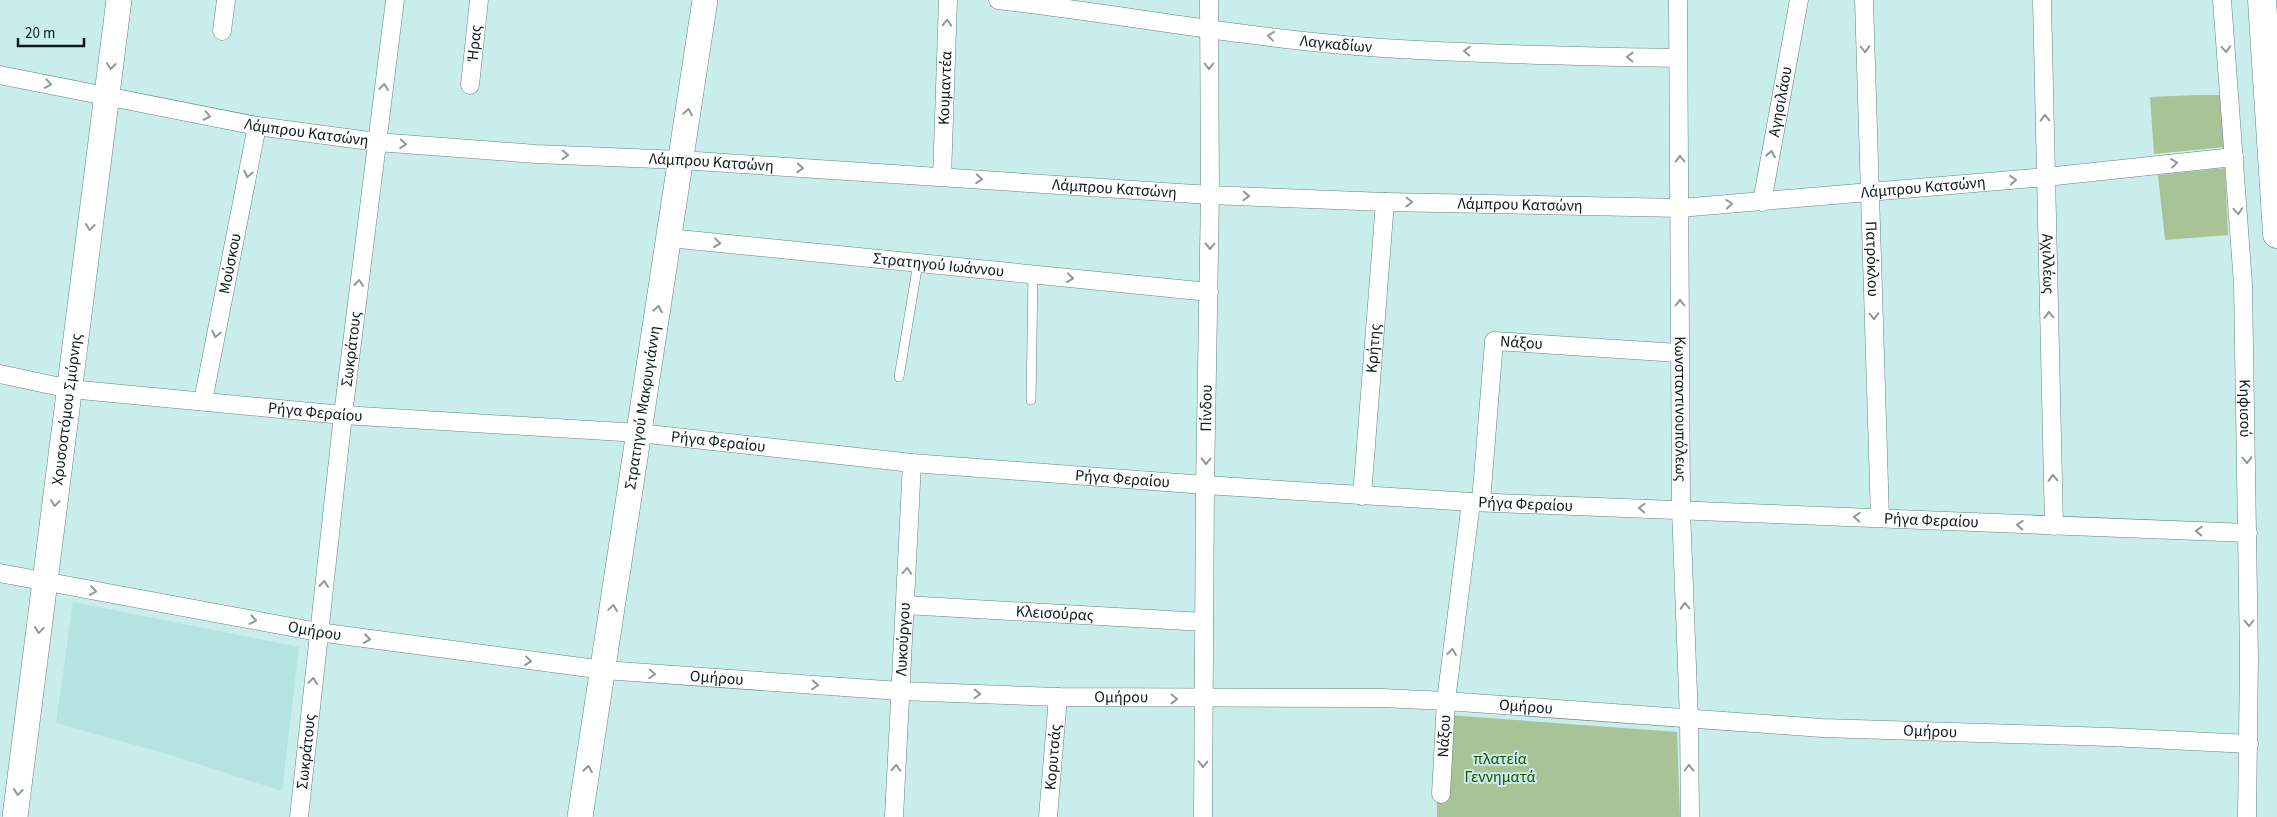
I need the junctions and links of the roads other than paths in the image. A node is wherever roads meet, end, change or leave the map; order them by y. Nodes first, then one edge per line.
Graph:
1 (119, 0) edge
2 (226, 0) edge
3 (395, 0) edge
4 (480, 0) edge
5 (705, 0) edge
6 (948, 0) edge
7 (998, 0) edge
8 (1209, 0) edge
9 (1678, 0) edge
10 (1799, 0) edge
11 (1864, 0) edge
12 (2042, 0) edge
13 (2222, 0) edge
14 (2262, 0) edge
15 (1074, 4) edge
16 (1209, 29) junction
17 (222, 31) dead end
18 (1678, 58) junction
19 (0, 75) edge
20 (470, 85) dead end
21 (107, 96) junction
22 (257, 126) junction
23 (377, 142) junction
24 (2234, 157) junction
25 (681, 160) junction
26 (942, 177) junction
27 (2046, 177) junction
28 (1870, 193) junction
29 (1210, 195) junction
30 (1385, 202) junction
31 (1762, 202) junction
32 (1680, 208) junction
33 (2277, 234) edge
34 (668, 238) junction
35 (918, 263) junction
36 (1033, 274) junction
37 (1209, 292) junction
38 (1680, 353) junction
39 (0, 374) edge
40 (899, 377) dead end
41 (70, 389) junction
42 (1031, 400) dead end
43 (203, 401) junction
44 (343, 415) junction
45 (639, 433) junction
46 (912, 462) junction
47 (1205, 485) junction
48 (1362, 496) junction
49 (1476, 502) junction
50 (1681, 509) junction
51 (1880, 518) junction
52 (2054, 526) junction
53 (2248, 533) junction
54 (0, 573) edge
55 (45, 582) junction
56 (905, 605) junction
57 (1204, 622) junction
58 (318, 632) junction
59 (604, 670) junction
60 (900, 691) junction
61 (1058, 697) junction
62 (1204, 699) junction
63 (1446, 701) junction
64 (1689, 719) junction
65 (2249, 744) junction
66 (1441, 794) dead end
67 (15, 817) edge
68 (299, 817) edge
69 (580, 817) edge
70 (894, 817) edge
71 (1048, 817) edge
72 (1202, 817) edge
73 (1690, 817) edge
74 (2247, 817) edge

1 -> 21 main road, Χρυσοστόμου Σμύρνης
2 - 17 street
23 -> 3 street, Σωκράτους
4 - 20 street, Ήρας
25 -> 5 main road, Στρατηγού Μακρυγιάννη
26 -> 6 street, Κουμαντέα
7 - 15 street, Λαγκαδίων
8 - 16 street, Πίνδου
9 - 18 street, Κωνσταντινουπόλεως
31 -> 10 street, Αγησιλάου
11 -> 28 street, Πατρόκλου
27 -> 12 street, Αχιλλέως
13 -> 24 street, Κηφισού
14 - 33 highway
15 - 16 street, Λαγκαδίων
18 -> 16 street, Λαγκαδίων
16 -> 29 street, Πίνδου
32 -> 18 street, Κωνσταντινουπόλεως
19 -> 21 street, Λάμπρου Κατσώνη
21 -> 22 street, Λάμπρου Κατσώνη
21 -> 41 main road, Χρυσοστόμου Σμύρνης
22 - 23 street, Λάμπρου Κατσώνη
22 -> 43 street, Μούσκου
23 -> 25 street, Λάμπρου Κατσώνη
44 -> 23 street, Σωκράτους
27 -> 24 street, Λάμπρου Κατσώνη
24 -> 53 street, Κηφισού
25 -> 26 street, Λάμπρου Κατσώνη
25 - 34 main road, Στρατηγού Μακρυγιάννη
26 -> 29 street, Λάμπρου Κατσώνη
28 -> 27 street, Λάμπρου Κατσώνη
52 -> 27 street, Αχιλλέως
28 - 31 street, Λάμπρου Κατσώνη
28 -> 51 street, Πατρόκλου
29 -> 30 street, Λάμπρου Κατσώνη
29 -> 37 street, Πίνδου
30 -> 32 street, Λάμπρου Κατσώνη
30 - 48 street, Κρήτης
32 -> 31 street, Λάμπρου Κατσώνη
38 -> 32 street, Κωνσταντινουπόλεως
34 -> 35 street, Στρατηγού Ιωάννου
45 -> 34 main road, Στρατηγού Μακρυγιάννη
35 - 36 street, Στρατηγού Ιωάννου
35 - 40 lane
36 -> 37 street, Στρατηγού Ιωάννου
36 - 42 lane
37 -> 47 street, Πίνδου
38 - 49 street, Νάξου
38 - 50 street, Κωνσταντινουπόλεως
39 - 41 street, Ρήγα Φεραίου
41 - 43 street, Ρήγα Φεραίου
41 -> 55 main road, Χρυσοστόμου Σμύρνης
43 - 44 street, Ρήγα Φεραίου
44 - 45 street, Ρήγα Φεραίου
58 -> 44 street, Σωκράτους
45 - 46 street, Ρήγα Φεραίου
59 -> 45 main road, Στρατηγού Μακρυγιάννη
46 - 47 street, Ρήγα Φεραίου
56 -> 46 street, Λυκούργου
47 - 48 street, Ρήγα Φεραίου
47 - 57 street, Πίνδου
48 - 49 street, Ρήγα Φεραίου
50 -> 49 street, Ρήγα Φεραίου
63 -> 49 street, Νάξου
51 -> 50 street, Ρήγα Φεραίου
64 -> 50 street, Κωνσταντινουπόλεως
52 -> 51 street, Ρήγα Φεραίου
53 -> 52 street, Ρήγα Φεραίου
53 -> 65 street, Κηφισού
54 - 55 street, Ομήρου
55 -> 58 street, Ομήρου
55 -> 67 main road, Χρυσοστόμου Σμύρνης
56 - 57 street, Κλεισούρας
56 - 60 street, Λυκούργου
57 - 62 street, Πίνδου
58 -> 59 street, Ομήρου
68 -> 58 street, Σωκράτους
59 -> 60 street, Ομήρου
69 -> 59 main road, Στρατηγού Μακρυγιάννη
60 -> 61 street, Ομήρου
70 -> 60 street, Λυκούργου
61 -> 62 street, Ομήρου
61 - 71 street, Κορυτσάς
62 - 63 street, Ομήρου
62 -> 72 street, Πίνδου
63 - 64 street, Ομήρου
63 - 66 street, Νάξου
64 - 65 street, Ομήρου
73 -> 64 street, Κωνσταντινουπόλεως
65 - 74 street, Κηφισού

